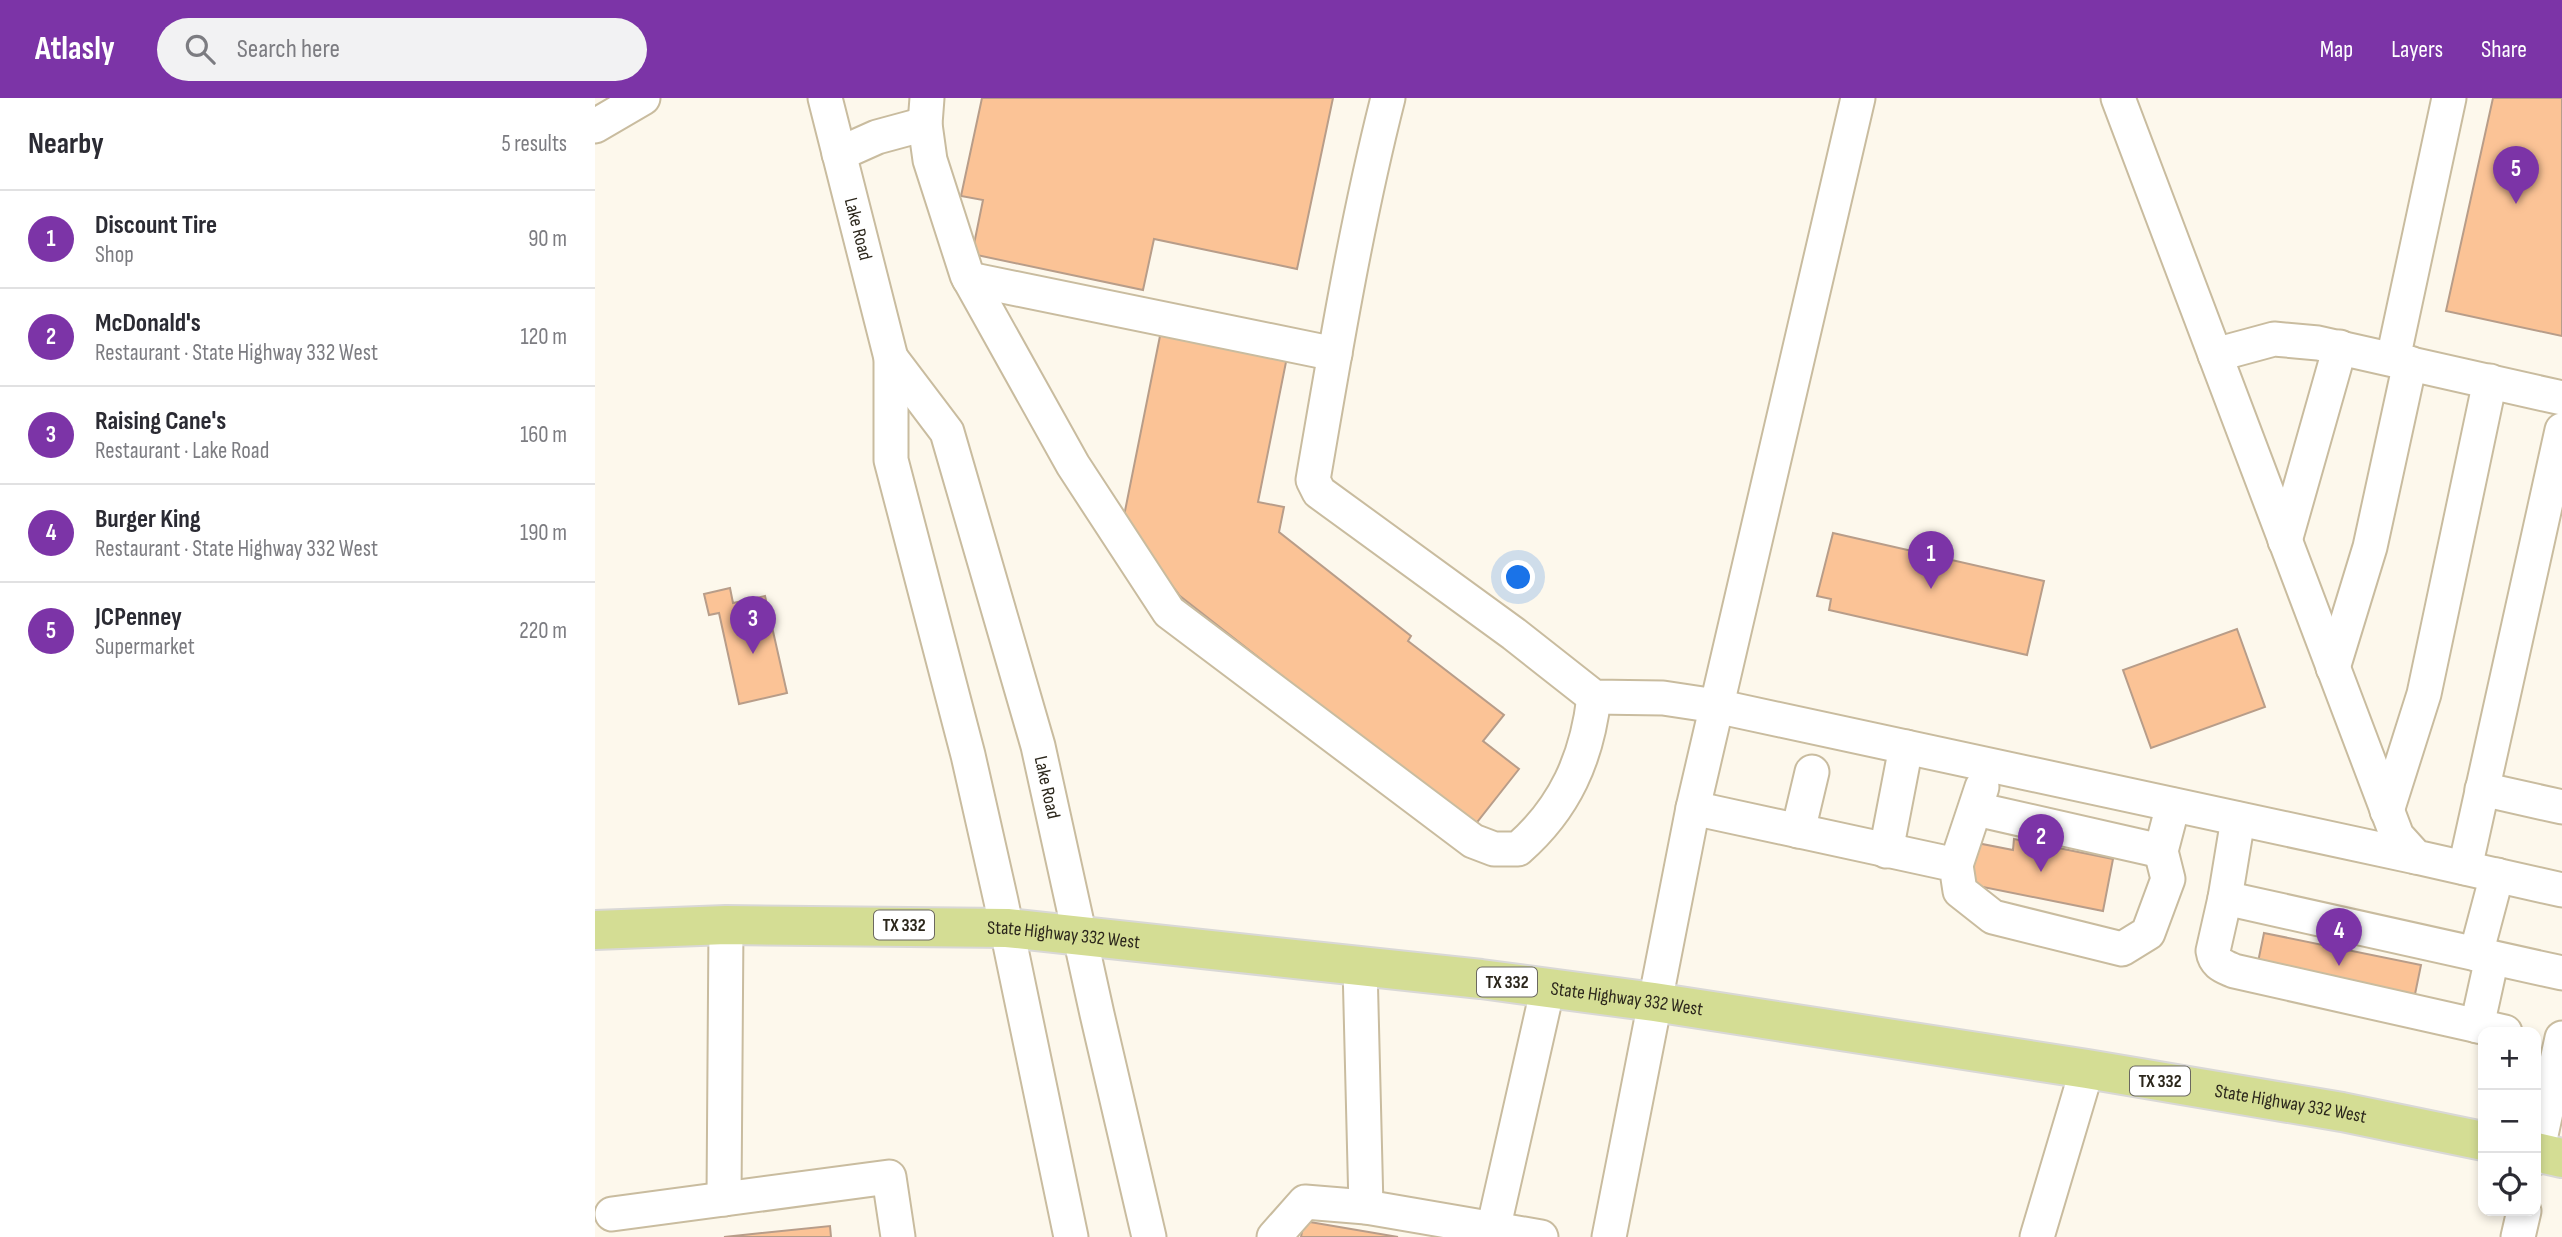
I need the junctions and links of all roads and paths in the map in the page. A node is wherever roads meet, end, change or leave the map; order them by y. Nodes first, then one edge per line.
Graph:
1 (643, 98) edge
2 (825, 98) edge
3 (1388, 98) edge
4 (1858, 98) edge
5 (2118, 98) edge
6 (2449, 98) edge
7 (926, 111) edge
8 (595, 126) edge
9 (839, 154) junction
10 (969, 279) junction
11 (2340, 347) junction
12 (1335, 354) junction
13 (2215, 355) junction
14 (891, 358) junction
15 (2401, 361) junction
16 (2490, 381) junction
17 (2562, 398) edge
18 (2562, 430) edge
19 (2285, 541) junction
20 (2333, 668) junction
21 (1594, 697) junction
22 (1716, 706) junction
23 (1906, 747) junction
24 (1988, 765) junction
25 (1812, 772) dead end
26 (2482, 789) junction
27 (2173, 805) junction
28 (2562, 807) edge
29 (1693, 808) junction
30 (1976, 808) junction
31 (2387, 811) junction
32 (2238, 819) junction
33 (1798, 831) junction
34 (1886, 851) junction
35 (2161, 851) junction
36 (2416, 857) junction
37 (1956, 864) junction
38 (2465, 868) junction
39 (2497, 875) junction
40 (2562, 890) edge
41 (2225, 898) junction
42 (726, 925) junction
43 (1007, 928) junction
44 (595, 930) edge
45 (1081, 937) junction
46 (2484, 956) junction
47 (1360, 966) junction
48 (2562, 974) edge
49 (1548, 987) junction
50 (1654, 1002) junction
51 (2482, 1027) edge
52 (2491, 1027) edge
53 (2553, 1041) edge
54 (2087, 1069) junction
55 (2478, 1140) edge
56 (2543, 1155) edge
57 (724, 1199) junction
58 (1366, 1207) junction
59 (613, 1214) dead end
60 (2523, 1216) edge
61 (1521, 1235) edge
62 (898, 1237) edge
63 (1070, 1237) edge
64 (1149, 1237) edge
65 (1274, 1237) edge
66 (1609, 1237) edge
67 (2037, 1237) edge
68 (2518, 1237) edge

1 - 8 street
2 - 9 street, Lake Road
3 - 12 street
4 - 22 street
5 - 13 street
6 - 15 street
7 - 9 street
7 - 10 street
9 - 14 street, Lake Road
10 - 12 street
10 - 21 street
11 - 13 street
11 - 15 street
11 - 19 street
12 - 21 street
13 - 19 street
14 - 43 street, Lake Road
14 - 45 street, Lake Road
15 - 16 street
15 - 20 street
16 - 17 street
16 - 31 street
18 - 26 street
19 - 20 street
20 - 31 street
21 - 22 street
22 - 23 street
22 - 29 street
23 - 24 street
23 - 34 street
24 - 27 street
24 - 30 street
25 - 33 street
26 - 28 street
26 - 38 street
27 - 32 street
27 - 35 street
29 - 33 street
29 - 50 street
30 - 35 street
30 - 37 street
31 - 36 street
32 - 36 street
32 - 41 street
33 - 34 street
34 - 37 street
35 - 37 street
36 - 38 street
38 - 39 street
39 - 40 street
39 - 46 street
41 - 46 street
41 - 51 street
42 - 43 main road, State Highway 332 West / TX 332
42 - 44 main road, State Highway 332 West / TX 332
42 - 57 street
43 - 45 main road, State Highway 332 West / TX 332
43 - 63 street, Lake Road
45 - 47 main road, State Highway 332 West / TX 332
45 - 64 street, Lake Road
46 - 48 street
46 - 52 street
47 - 49 main road, State Highway 332 West / TX 332
47 - 58 street
49 - 50 main road, State Highway 332 West / TX 332
49 - 61 street
50 - 54 main road, State Highway 332 West / TX 332
50 - 66 street
53 - 56 street
54 - 55 main road, State Highway 332 West / TX 332
54 - 67 street
57 - 59 street
57 - 62 street
58 - 61 street
58 - 65 street
60 - 68 street

